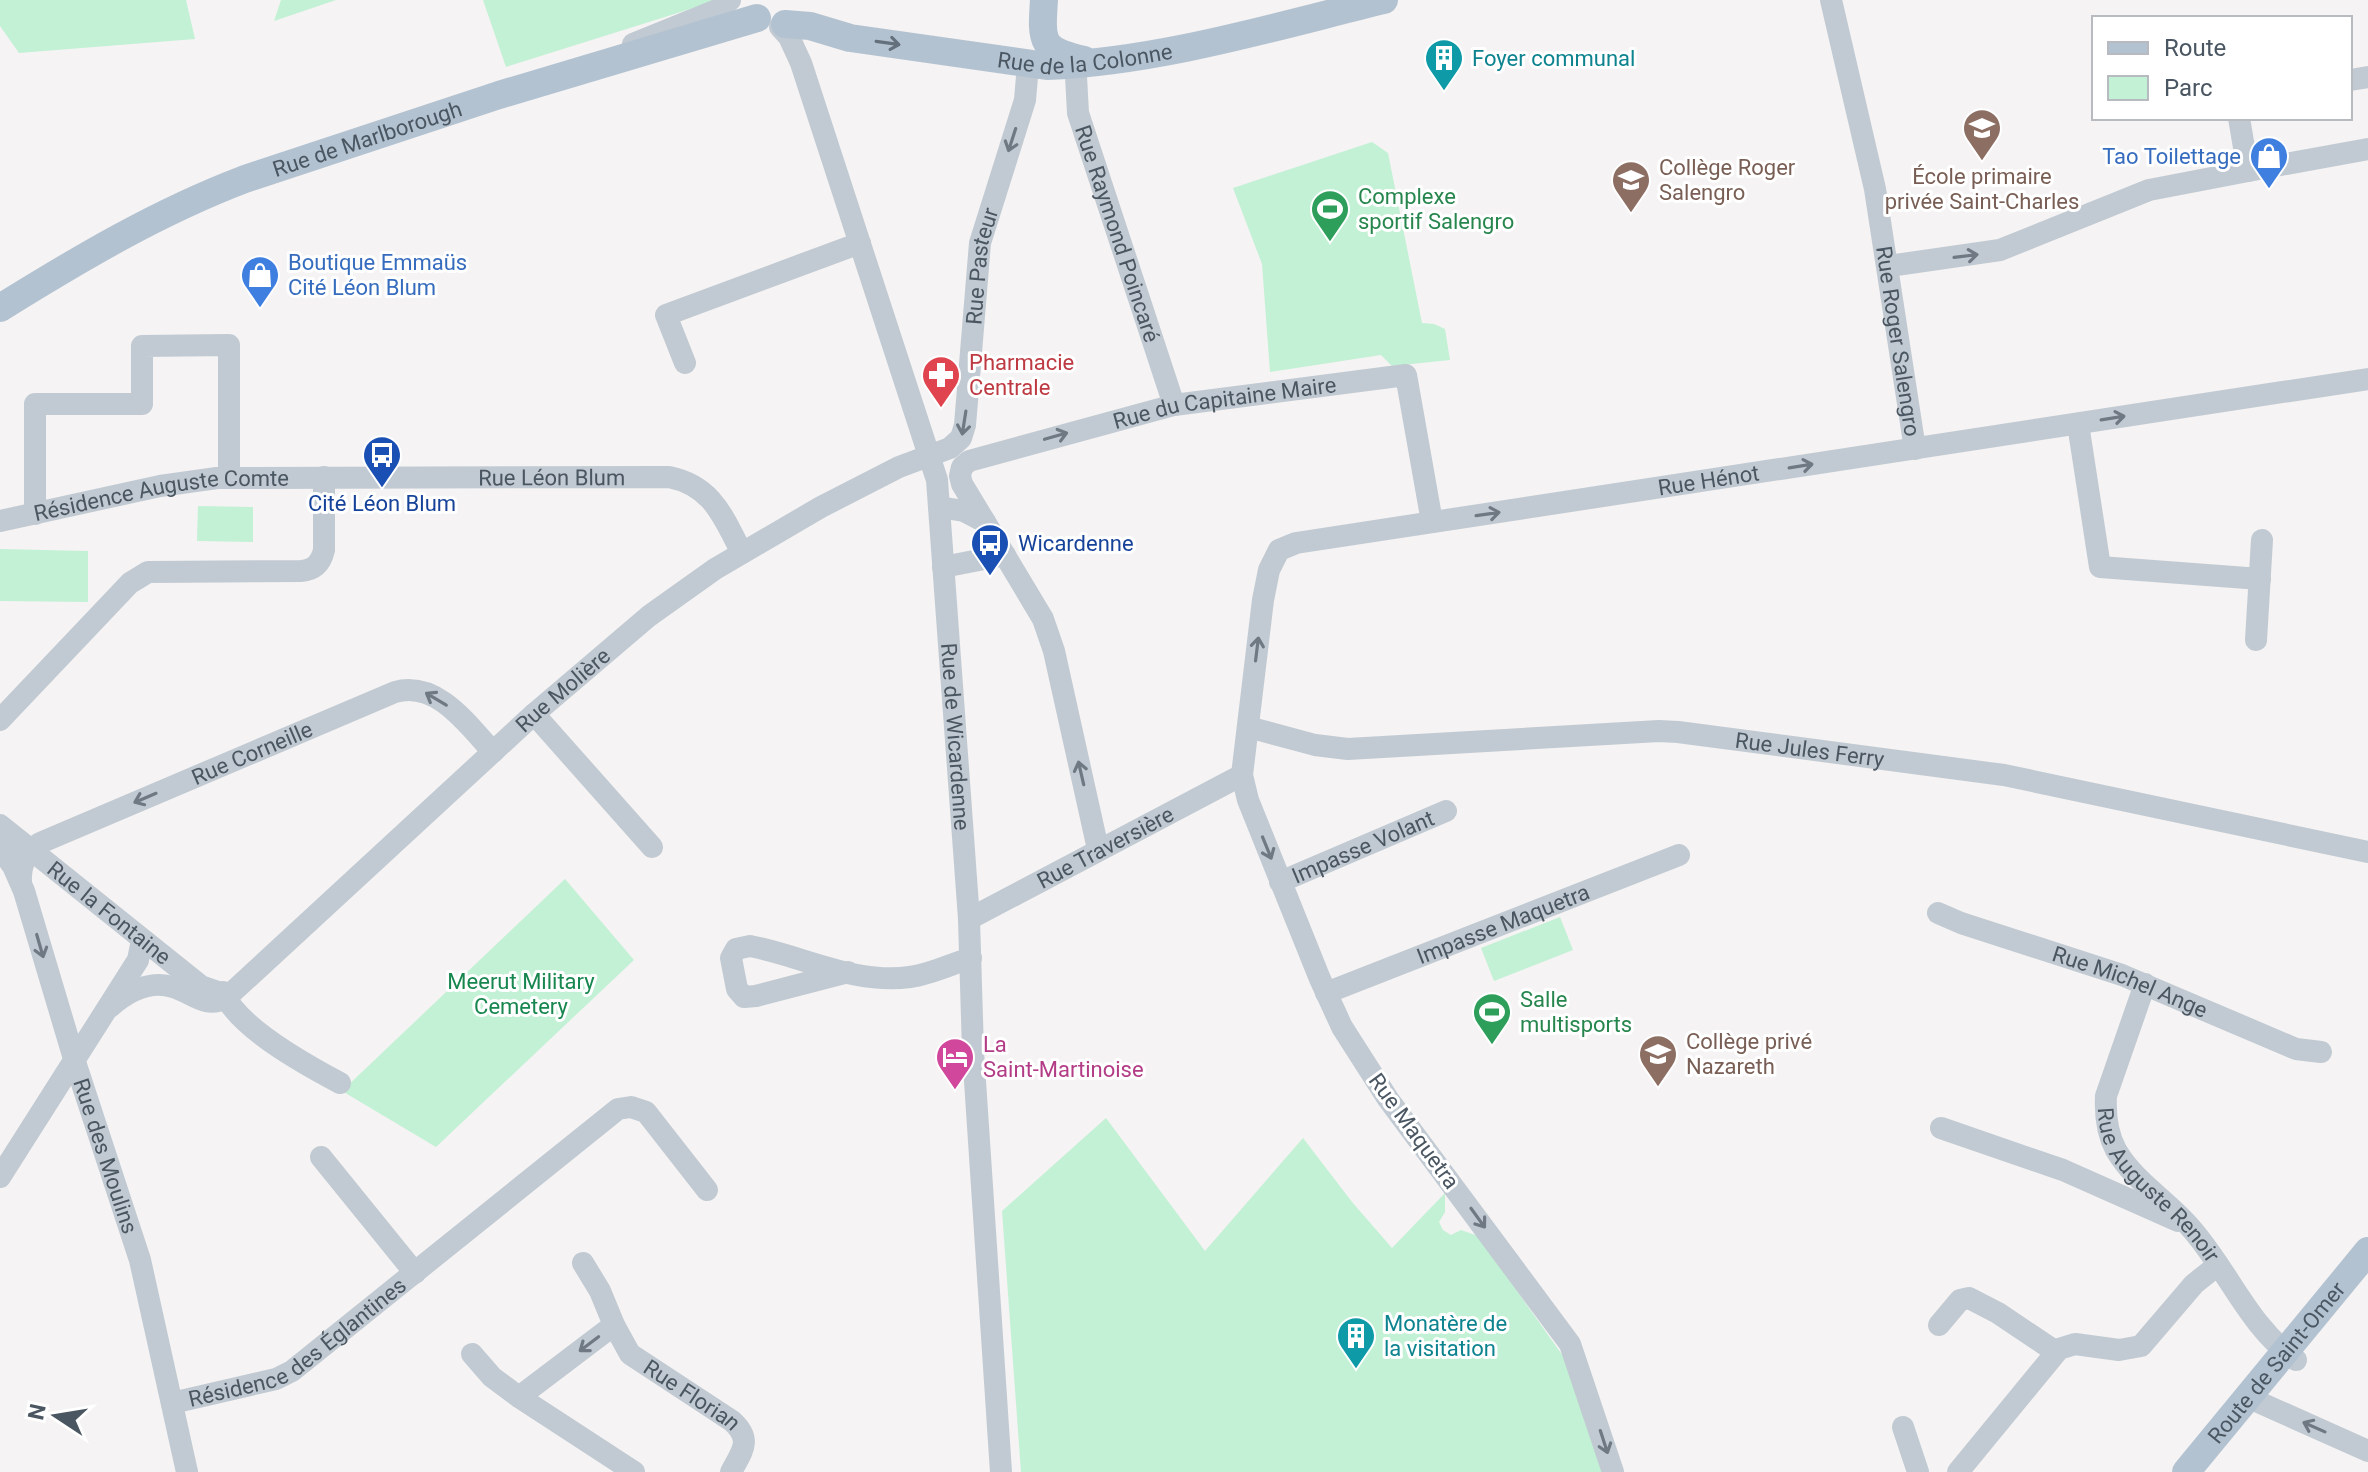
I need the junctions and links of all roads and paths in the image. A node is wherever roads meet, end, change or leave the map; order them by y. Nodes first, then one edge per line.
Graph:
1 (730, 0) edge
2 (1044, 0) edge
3 (1384, 0) edge
4 (1831, 0) edge
5 (774, 14) edge
6 (1043, 31) junction
7 (850, 38) junction
8 (1079, 61) junction
9 (1016, 62) junction
10 (569, 73) junction
11 (807, 81) junction
12 (1026, 94) junction
13 (1078, 113) junction
14 (2239, 120) edge
15 (2368, 149) edge
16 (2248, 171) junction
17 (860, 243) junction
18 (1889, 266) junction
19 (0, 308) edge
20 (685, 363) dead end
21 (2368, 379) edge
22 (1174, 405) junction
23 (2078, 424) junction
24 (1915, 449) junction
25 (931, 456) junction
26 (229, 477) junction
27 (324, 477) junction
28 (939, 507) junction
29 (35, 514) junction
30 (0, 521) edge
31 (985, 522) junction
32 (1432, 522) junction
33 (2262, 540) dead end
34 (742, 553) junction
35 (1005, 555) junction
36 (943, 567) junction
37 (2260, 579) junction
38 (2256, 640) dead end
39 (534, 714) junction
40 (0, 720) edge
41 (1248, 727) junction
42 (493, 752) junction
43 (1242, 775) junction
44 (1446, 811) dead end
45 (0, 825) edge
46 (652, 847) dead end
47 (0, 849) edge
48 (1098, 849) junction
49 (30, 850) junction
50 (2368, 852) edge
51 (1679, 855) dead end
52 (54, 869) junction
53 (1280, 882) junction
54 (22, 886) junction
55 (1938, 913) dead end
56 (969, 919) junction
57 (142, 940) junction
58 (971, 958) junction
59 (848, 972) junction
60 (2145, 984) junction
61 (229, 992) junction
62 (1326, 993) junction
63 (110, 1007) junction
64 (2321, 1052) dead end
65 (75, 1062) junction
66 (340, 1083) dead end
67 (1941, 1128) dead end
68 (321, 1157) dead end
69 (0, 1177) edge
70 (707, 1190) dead end
71 (2190, 1227) junction
72 (2368, 1251) edge
73 (583, 1263) dead end
74 (2218, 1265) junction
75 (2368, 1272) edge
76 (415, 1273) junction
77 (614, 1325) junction
78 (1939, 1325) dead end
79 (2056, 1352) junction
80 (472, 1354) dead end
81 (2290, 1356) junction
82 (519, 1397) junction
83 (2254, 1400) junction
84 (172, 1403) junction
85 (1903, 1427) dead end
86 (2368, 1451) edge
87 (187, 1472) edge
88 (634, 1472) edge
89 (731, 1472) edge
90 (1001, 1472) edge
91 (1613, 1472) edge
92 (1918, 1472) edge
93 (1958, 1472) edge
94 (2186, 1472) edge
95 (2204, 1472) edge

1 - 10 street
2 - 6 main road
3 - 8 main road, Rue de la Colonne
4 - 18 street, Rue Roger Salengro
5 - 7 main road, Rue de la Colonne
5 - 10 main road, Rue de Marlborough
5 - 11 street, Rue de Wicardenne
6 - 8 main road
6 - 9 street
7 -> 9 main road, Rue de la Colonne
7 - 11 street
8 - 9 main road, Rue de la Colonne
8 - 13 street, Rue Raymond Poincaré
9 - 12 street, Rue Pasteur
10 - 19 main road, Rue de Marlborough
11 - 17 street, Rue de Wicardenne
12 - 13 street
12 -> 25 street, Rue Pasteur
13 - 22 street, Rue Raymond Poincaré
14 - 16 street
15 - 16 street
18 -> 16 street
17 - 20 street
17 - 25 street, Rue de Wicardenne
18 - 24 street, Rue Roger Salengro
23 -> 21 street, Rue Hénot
31 -> 22 street, Rue du Capitaine Maire
22 - 32 street, Rue du Capitaine Maire
23 - 24 street, Rue Hénot
23 - 37 street
32 -> 24 street, Rue Hénot
25 - 28 street, Rue de Wicardenne
25 - 34 street, Rue Molière
26 - 27 street, Résidence Auguste Comte
26 - 29 street, Résidence Auguste Comte
26 - 29 street
27 - 34 street, Rue Léon Blum
27 - 40 street
28 - 31 street
28 - 36 street, Rue de Wicardenne
29 - 30 street, Résidence Auguste Comte
31 - 35 street
41 -> 32 street, Rue Hénot
33 - 37 street
34 - 39 street, Rue Molière
35 - 36 street
48 -> 35 street
36 - 56 street, Rue de Wicardenne
37 - 38 street
39 - 42 street, Rue Molière
39 - 46 street
41 - 43 street, Rue Hénot
41 - 50 street, Rue Jules Ferry
42 -> 49 street, Rue Corneille
42 - 61 street, Rue Molière
43 - 48 street, Rue Traversière
43 -> 53 street, Rue Maquetra
44 - 53 street, Impasse Volant
45 - 49 street, Rue la Fontaine
47 - 54 street, Rue des Moulins
48 - 56 street, Rue Traversière
49 - 52 street, Rue la Fontaine
49 - 54 street
51 - 62 street, Impasse Maquetra
52 - 54 street
52 - 57 street, Rue la Fontaine
53 - 62 street, Rue Maquetra
54 -> 65 street, Rue des Moulins
55 - 60 street, Rue Michel Ange
56 - 58 street, Rue de Wicardenne
57 - 61 street, Rue la Fontaine
57 - 63 street
58 - 59 street
58 - 90 street, Rue de Wicardenne
59 - 59 street
60 - 64 street, Rue Michel Ange
60 - 71 street, Rue Auguste Renoir
61 - 63 street, Rue la Fontaine
61 - 66 street, Rue la Fontaine
62 -> 91 street, Rue Maquetra
63 - 65 street
65 - 69 street
65 - 84 street, Rue des Moulins
67 - 71 street
68 - 76 street, Résidence des Églantines
70 - 76 street, Résidence des Églantines
71 - 74 street, Rue Auguste Renoir
72 - 81 main road, Route de Saint-Omer
73 - 77 street, Rue Florian
74 - 79 street
74 - 81 street, Rue Auguste Renoir
75 - 81 main road, Route de Saint-Omer
76 - 84 street, Résidence des Églantines
77 -> 82 street
77 - 89 street, Rue Florian
78 - 79 street
79 - 93 street
80 - 82 street
81 - 83 main road, Route de Saint-Omer
82 - 88 street
86 -> 83 street
83 - 94 main road, Route de Saint-Omer
83 - 95 main road
84 - 87 street, Rue des Moulins
85 - 92 street

